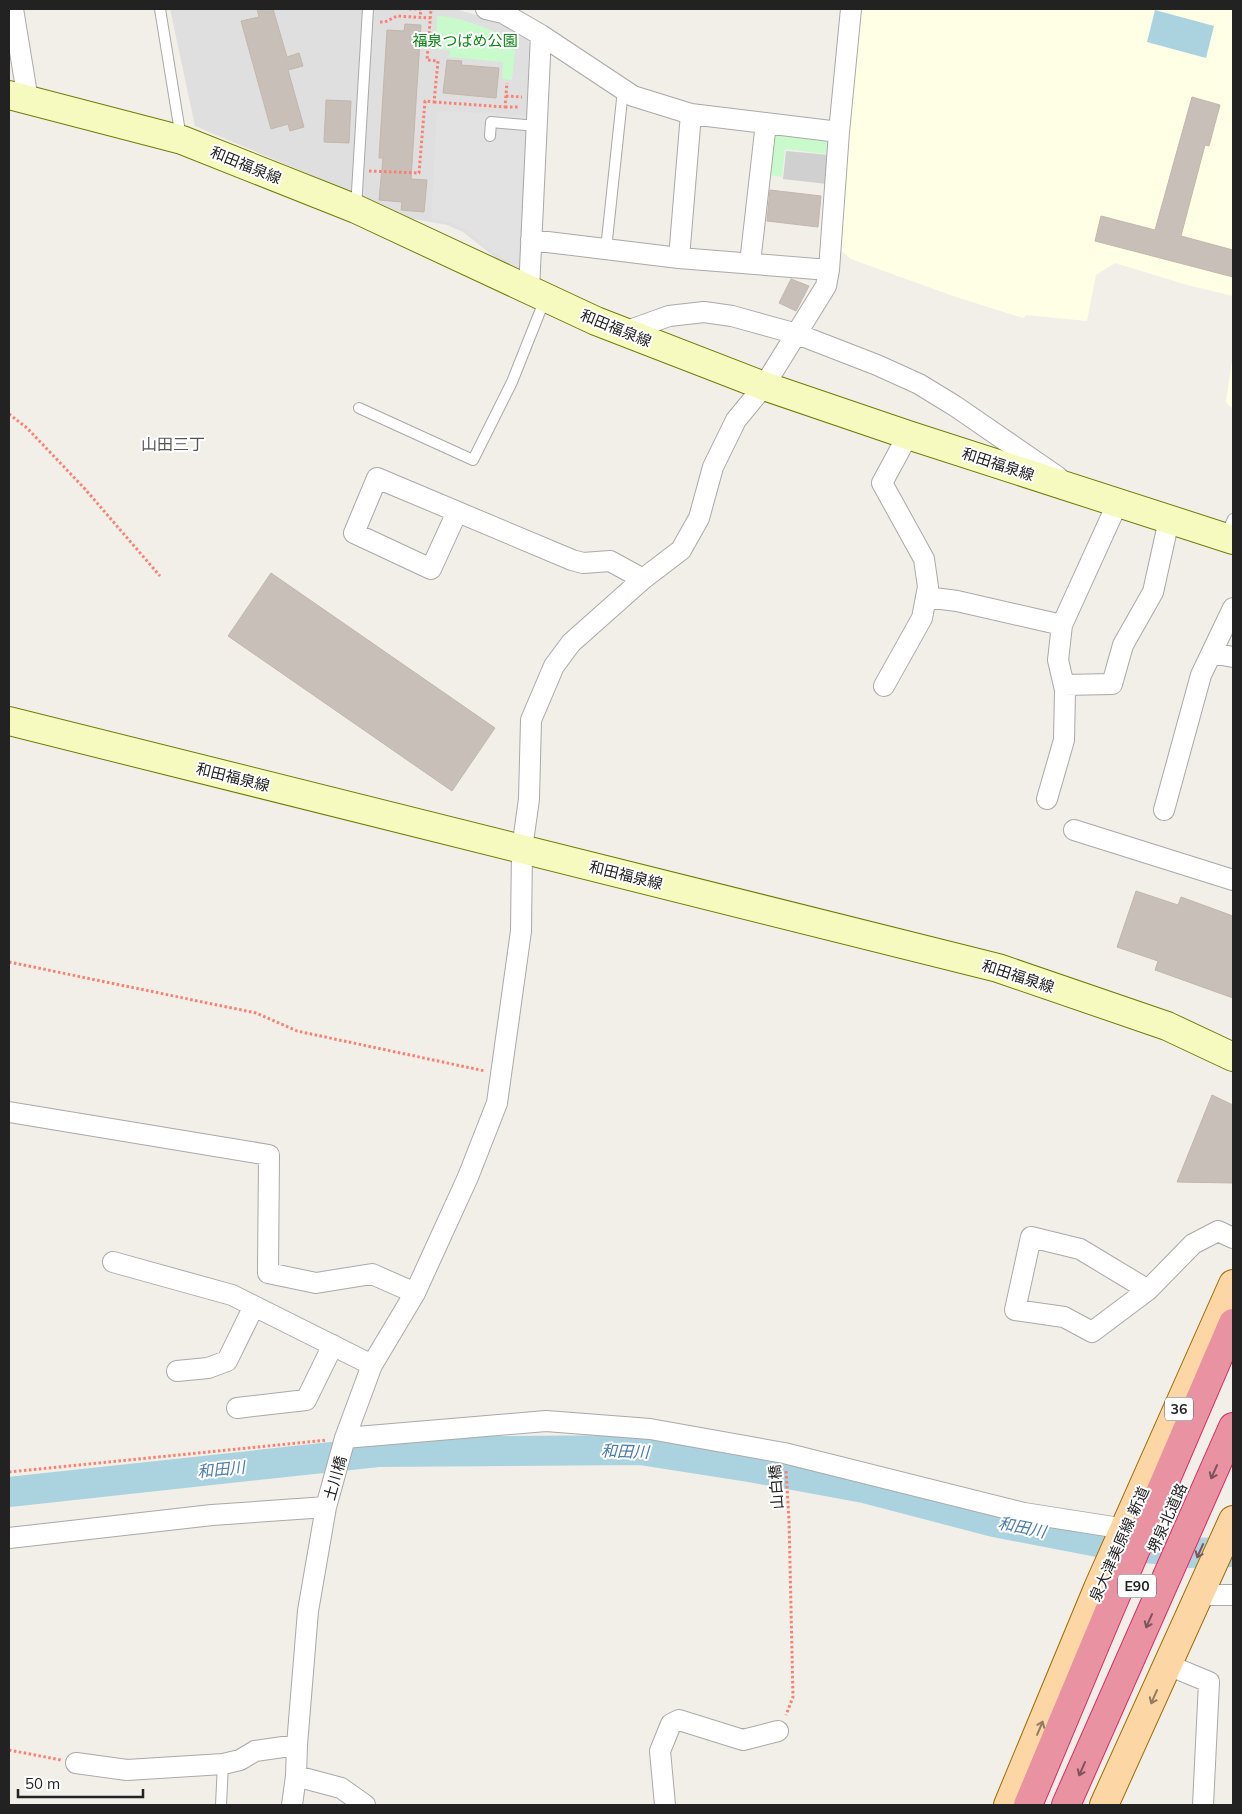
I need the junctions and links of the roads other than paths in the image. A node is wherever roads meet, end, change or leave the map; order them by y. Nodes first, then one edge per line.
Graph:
1 (160, 9) edge
2 (368, 9) edge
3 (486, 9) edge
4 (851, 9) edge
5 (12, 13) edge
6 (542, 35) junction
7 (623, 90) junction
8 (18, 97) edge
9 (691, 114) junction
10 (766, 123) junction
11 (537, 126) junction
12 (839, 132) junction
13 (490, 136) dead end
14 (182, 140) junction
15 (356, 209) junction
16 (531, 240) junction
17 (606, 249) junction
18 (679, 258) junction
19 (750, 263) junction
20 (829, 270) junction
21 (537, 294) junction
22 (624, 332) junction
23 (797, 334) junction
24 (764, 386) junction
25 (359, 408) dead end
26 (908, 435) junction
27 (1075, 489) junction
28 (1118, 502) junction
29 (457, 512) junction
30 (1169, 520) junction
31 (1230, 532) edge
32 (644, 579) junction
33 (926, 597) junction
34 (1233, 608) edge
35 (1062, 624) junction
36 (1212, 652) junction
37 (1233, 657) edge
38 (1064, 685) junction
39 (884, 686) dead end
40 (9, 721) edge
41 (1047, 799) dead end
42 (1164, 810) dead end
43 (1074, 830) dead end
44 (522, 849) junction
45 (1233, 880) edge
46 (1233, 1058) edge
47 (9, 1112) edge
48 (1233, 1238) edge
49 (113, 1262) dead end
50 (1233, 1284) edge
51 (1148, 1290) junction
52 (415, 1293) junction
53 (254, 1306) junction
54 (1233, 1323) edge
55 (333, 1345) junction
56 (372, 1365) junction
57 (1233, 1367) edge
58 (177, 1371) dead end
59 (237, 1408) dead end
60 (1233, 1427) edge
61 (344, 1443) junction
62 (1233, 1474) edge
63 (326, 1507) junction
64 (1232, 1527) edge
65 (1124, 1531) junction
66 (9, 1538) edge
67 (1202, 1592) junction
68 (1233, 1595) edge
69 (1168, 1665) junction
70 (778, 1731) road end
71 (297, 1745) junction
72 (76, 1763) road end
73 (223, 1764) junction
74 (296, 1776) junction
75 (221, 1805) edge
76 (292, 1805) edge
77 (365, 1805) edge
78 (665, 1805) edge
79 (1008, 1805) edge
80 (1028, 1805) edge
81 (1041, 1805) edge
82 (1066, 1805) edge
83 (1086, 1805) edge
84 (1104, 1805) edge
85 (1203, 1805) edge

1 - 14 lane
2 - 15 lane
3 - 6 street
4 - 12 street, 土川橋
5 - 8 street
6 - 7 street
6 - 11 street
7 - 9 street
7 - 17 lane
8 - 14 main road, 和田福泉線
9 - 10 street
9 - 18 street
10 - 12 street
10 - 19 street
11 - 13 lane
11 - 16 street
12 - 20 street, 土川橋
14 - 15 main road, 和田福泉線
15 - 21 main road, 和田福泉線
16 - 17 street
16 - 21 street
17 - 18 street
18 - 19 street
19 - 20 street
20 - 23 street, 土川橋
21 - 22 main road, 和田福泉線
21 - 25 lane
22 - 23 street
22 - 24 main road, 和田福泉線
23 - 24 street, 土川橋
23 - 27 street
24 - 26 main road, 和田福泉線
24 - 32 street, 土川橋
26 - 27 main road, 和田福泉線
26 - 33 street
27 - 28 main road, 和田福泉線
28 - 30 main road, 和田福泉線
28 - 35 street
29 - 29 street
29 - 32 street
30 - 31 main road, 和田福泉線
30 - 38 street
32 - 44 street, 土川橋
33 - 35 street
33 - 39 street
34 - 36 street
35 - 38 street
36 - 37 street
36 - 42 street
38 - 41 street
40 - 44 main road, 和田福泉線
43 - 45 street
44 - 46 main road, 和田福泉線
44 - 52 street, 土川橋
47 - 52 street
48 - 51 street
49 - 53 street
50 - 65 main road, 泉大津美原線 新道 / 36
51 - 51 street
52 - 56 street, 土川橋
53 - 55 street
53 - 58 street
54 - 80 highway
55 - 56 street
55 - 59 street
56 - 61 street, 土川橋
57 - 81 highway, 堺泉北道路 / E90
60 -> 82 highway, 堺泉北道路 / E90
61 - 63 street, 土川橋
61 - 65 street
62 -> 83 highway
63 - 66 street
63 - 71 street, 土川橋
64 - 67 main road
79 -> 65 main road, 泉大津美原線 新道 / 36
67 - 68 street
67 - 69 main road
69 -> 84 main road
69 - 85 street
70 - 78 street
71 - 73 street
71 - 74 street, 土川橋
72 - 73 street
73 - 75 lane
74 - 76 street, 土川橋
74 - 77 street

